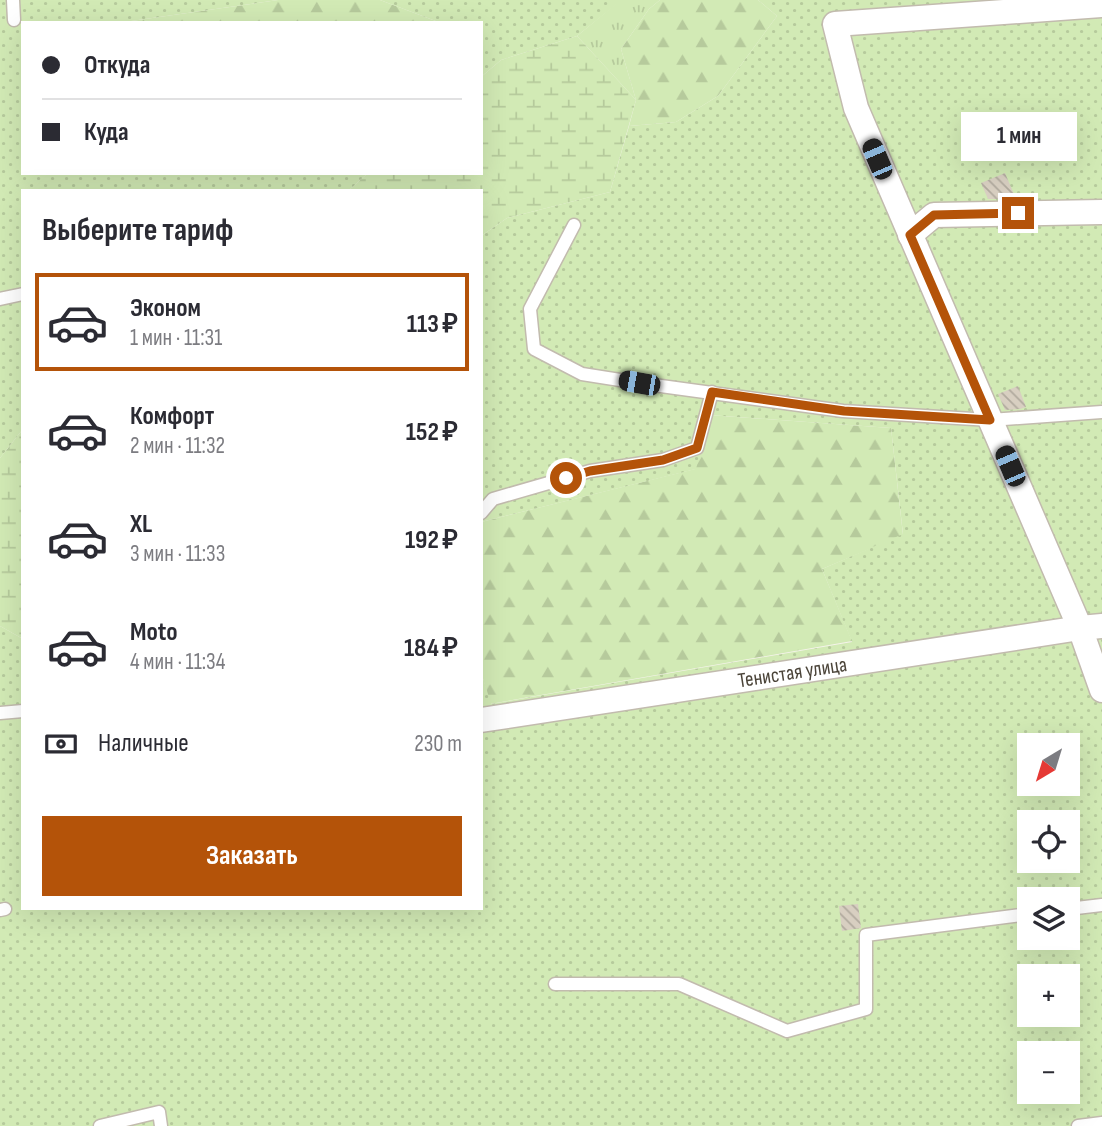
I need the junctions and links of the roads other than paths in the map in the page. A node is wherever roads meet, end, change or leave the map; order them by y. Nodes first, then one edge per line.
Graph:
1 (13, 0) edge
2 (1102, 5) edge
3 (13, 20) dead end
4 (1102, 212) edge
5 (575, 225) dead end
6 (910, 235) junction
7 (21, 294) edge
8 (0, 299) edge
9 (712, 392) junction
10 (1102, 412) edge
11 (990, 420) junction
12 (483, 511) edge
13 (1091, 627) edge
14 (1102, 690) edge
15 (21, 711) edge
16 (0, 713) edge
17 (483, 720) edge
18 (1102, 905) edge
19 (1080, 908) edge
20 (1017, 916) edge
21 (555, 984) dead end
22 (1102, 1123) edge
23 (100, 1126) edge
24 (161, 1126) edge
25 (1078, 1126) edge

1 - 3 lane
2 - 6 street
4 - 6 street
5 - 9 lane
6 - 11 street
7 - 8 lane
9 - 11 lane
9 - 12 lane
10 - 11 lane
11 - 13 street
13 - 14 street
13 - 17 street, Тенистая улица
15 - 16 lane
18 - 19 lane
20 - 21 lane
22 - 25 lane
23 - 24 lane

